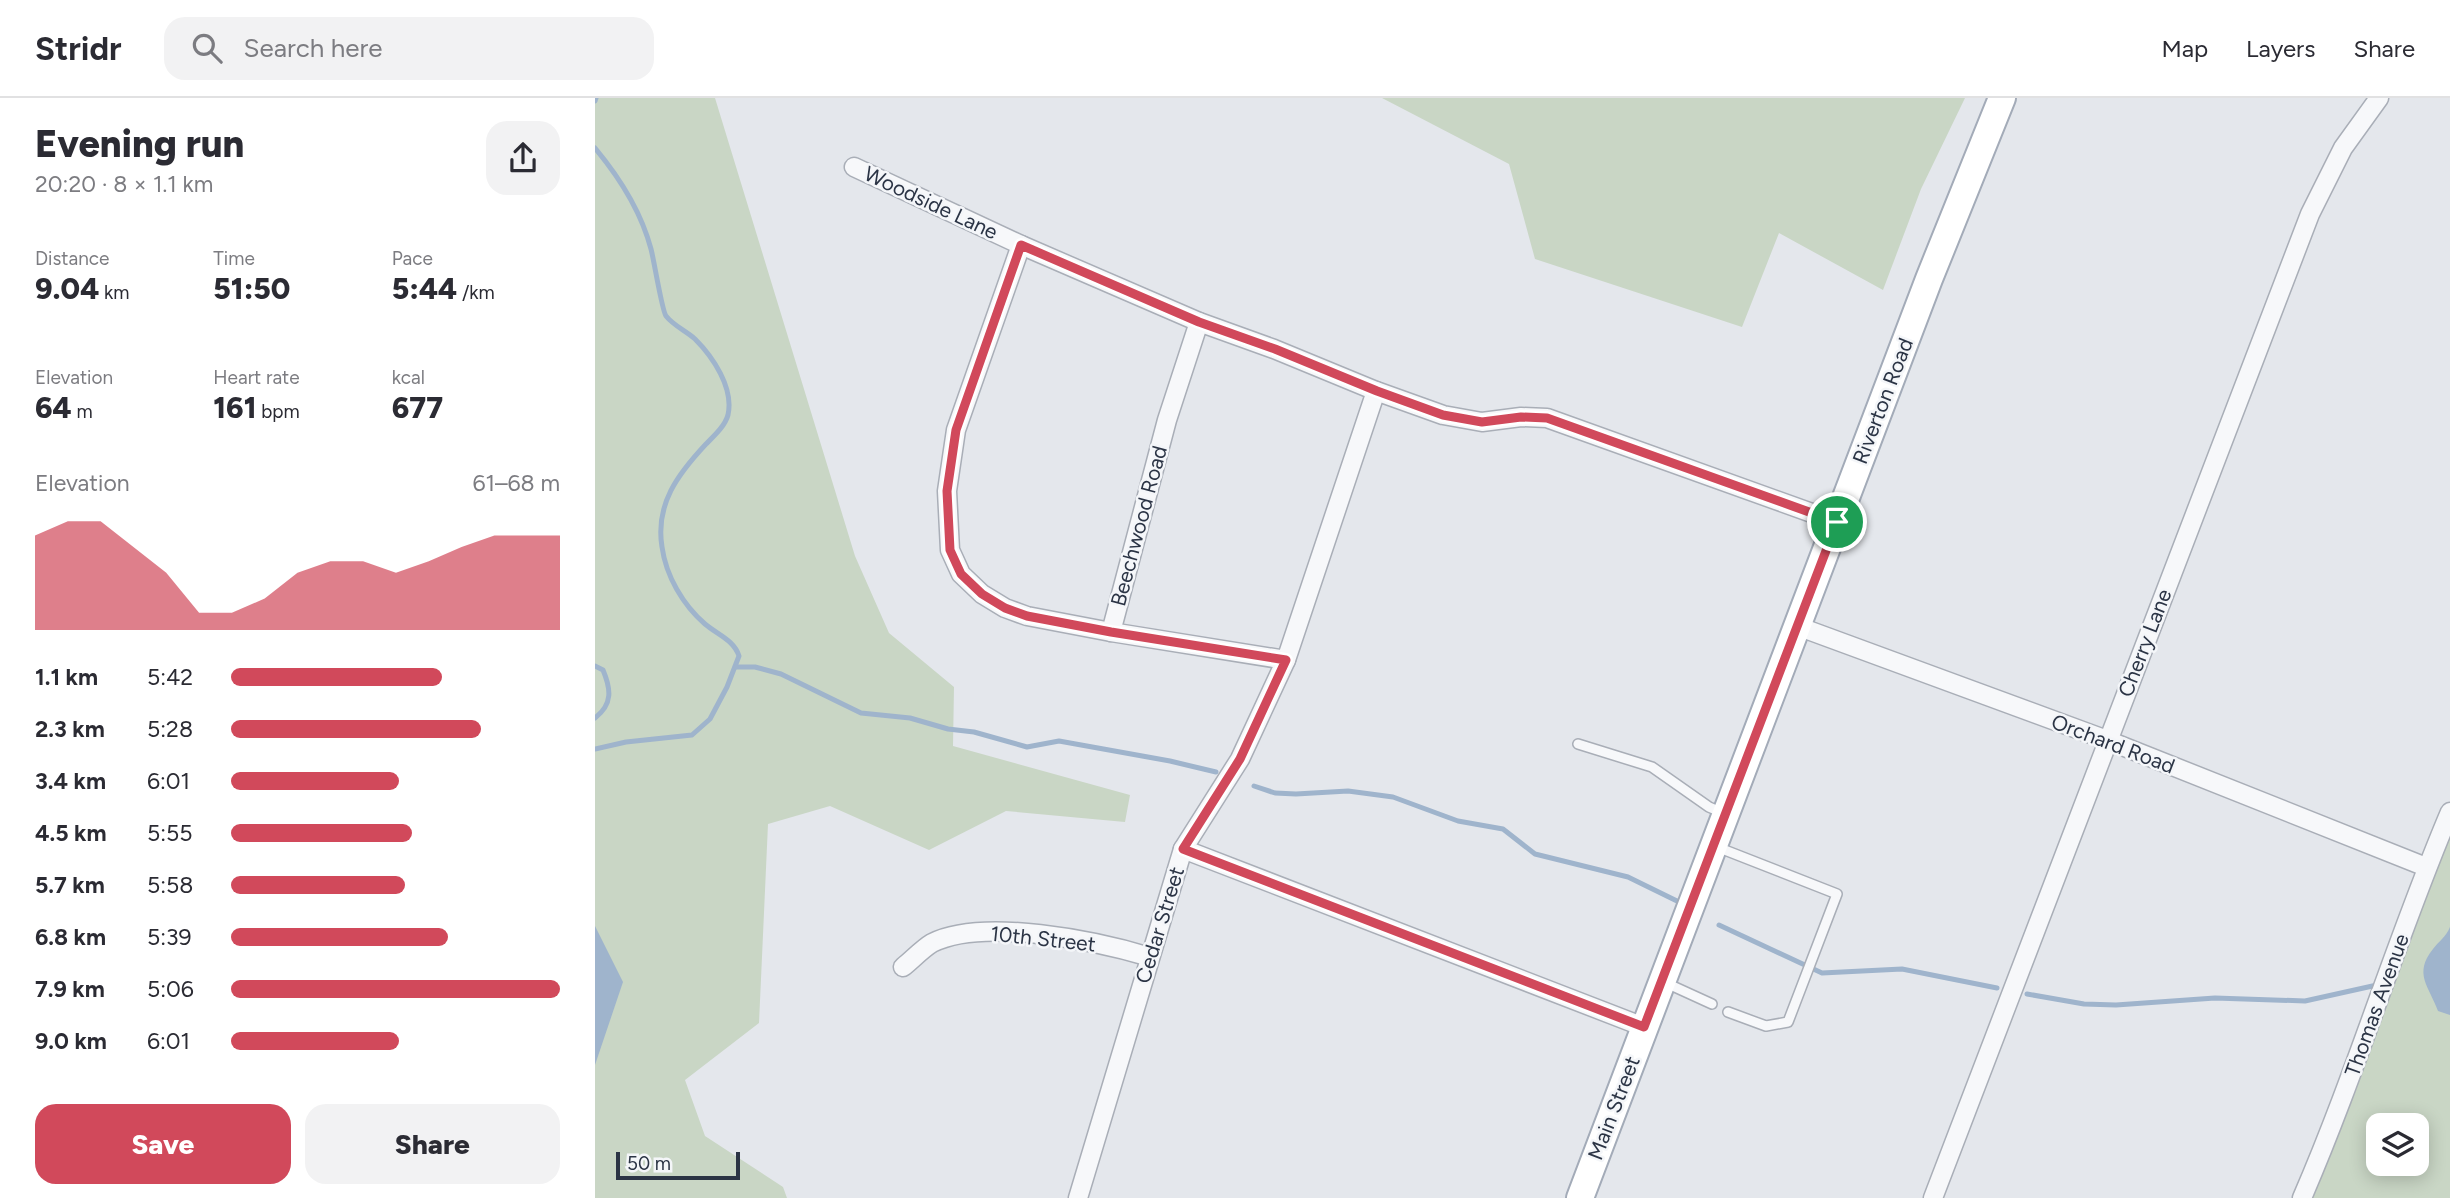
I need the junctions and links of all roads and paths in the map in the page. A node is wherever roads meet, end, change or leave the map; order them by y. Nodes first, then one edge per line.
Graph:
1 (2002, 98) edge
2 (2379, 98) edge
3 (854, 167) dead end
4 (1021, 245) junction
5 (1199, 322) junction
6 (1377, 391) junction
7 (1837, 522) junction
8 (1797, 626) junction
9 (1111, 632) junction
10 (1286, 660) junction
11 (2107, 740) junction
12 (1578, 744) dead end
13 (2450, 812) edge
14 (1724, 814) junction
15 (1712, 846) junction
16 (1183, 849) junction
17 (2426, 867) junction
18 (1677, 940) joint
19 (1150, 957) junction
20 (903, 967) dead end
21 (1661, 981) junction
22 (1712, 1004) dead end
23 (1728, 1012) dead end
24 (1644, 1027) junction
25 (1078, 1198) edge
26 (1580, 1198) edge
27 (1933, 1198) edge
28 (2302, 1198) edge

1 - 7 main road, Riverton Road
2 - 11 street, Cherry Lane
3 - 4 street, Woodside Lane
4 - 5 street, Woodside Lane
4 - 9 street
5 - 6 street, Woodside Lane
5 - 9 street, Beechwood Road
6 - 7 street, Woodside Lane
6 - 10 street, Cedar Street
7 - 8 main road, Riverton Road
8 - 11 street, Orchard Road
8 - 14 main road, Riverton Road
9 - 10 street
10 - 16 street, Cedar Street
11 - 17 street, Orchard Road
11 - 27 street, Cherry Lane
12 - 14 lane
13 - 17 street, Thomas Avenue
14 - 15 main road, Riverton Road
15 - 18 main road, Riverton Road
15 - 23 lane
16 - 19 street, Cedar Street
16 - 24 street
17 - 28 street, Thomas Avenue
18 - 21 main road, Main Street
19 - 20 street, 10th Street
19 - 25 street, Cedar Street
21 - 22 lane
21 - 24 main road, Main Street
24 - 26 main road, Main Street

